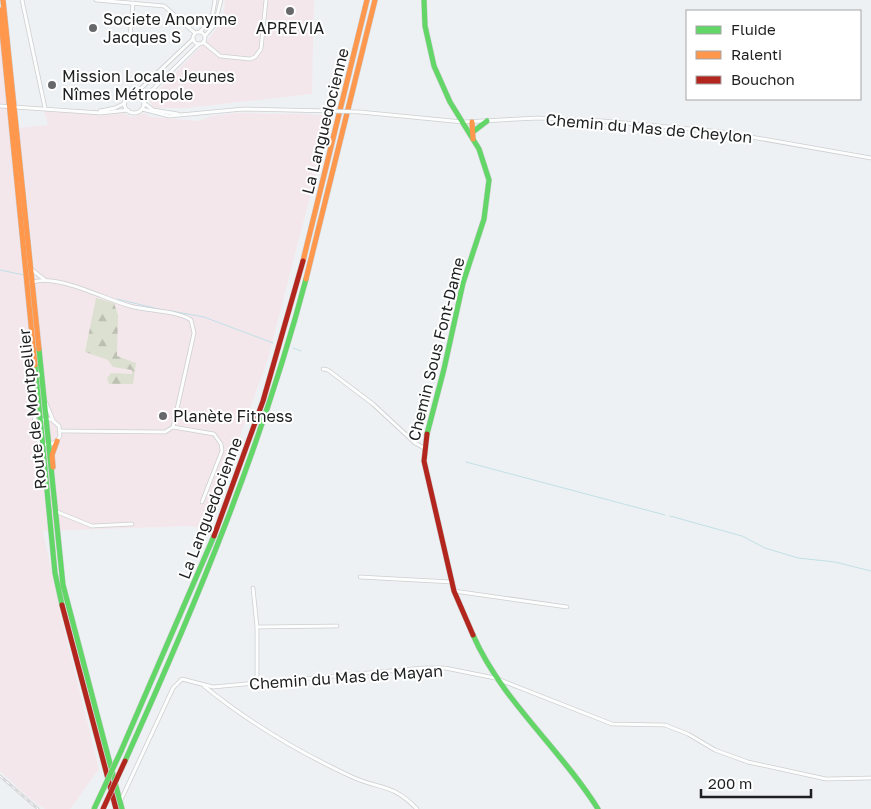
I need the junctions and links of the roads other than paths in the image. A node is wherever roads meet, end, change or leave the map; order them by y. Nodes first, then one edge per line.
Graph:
1 (3, 0) edge
2 (22, 0) edge
3 (96, 0) edge
4 (214, 0) edge
5 (221, 0) edge
6 (266, 0) edge
7 (367, 0) edge
8 (375, 0) edge
9 (424, 0) edge
10 (160, 2) edge
11 (133, 3) junction
12 (0, 10) edge
13 (200, 32) junction
14 (195, 33) junction
15 (205, 36) junction
16 (130, 37) dead end
17 (193, 39) junction
18 (203, 42) junction
19 (199, 44) junction
20 (136, 93) junction
21 (144, 102) junction
22 (125, 103) junction
23 (0, 106) edge
24 (12, 107) junction
25 (45, 108) junction
26 (128, 110) junction
27 (142, 110) junction
28 (98, 112) junction
29 (186, 114) junction
30 (487, 121) junction
31 (464, 122) junction
32 (472, 122) junction
33 (474, 131) junction
34 (473, 139) junction
35 (871, 158) edge
36 (31, 269) junction
37 (48, 281) junction
38 (32, 282) junction
39 (34, 348) junction
40 (323, 369) dead end
41 (43, 394) junction
42 (42, 420) junction
43 (54, 421) junction
44 (35, 427) junction
45 (173, 427) junction
46 (60, 431) junction
47 (57, 441) junction
48 (41, 444) junction
49 (48, 445) junction
50 (424, 448) junction
51 (53, 499) junction
52 (202, 502) dead end
53 (55, 511) junction
54 (132, 524) dead end
55 (360, 577) dead end
56 (452, 582) junction
57 (253, 588) dead end
58 (454, 591) junction
59 (567, 607) dead end
60 (337, 626) dead end
61 (257, 627) junction
62 (495, 678) junction
63 (258, 683) junction
64 (201, 684) junction
65 (871, 778) edge
66 (120, 803) junction
67 (94, 809) edge
68 (102, 809) edge
69 (116, 809) edge
70 (122, 809) edge
71 (416, 809) edge
72 (598, 809) edge

1 - 24 main road, Route de Montpellier
2 - 25 street
3 - 11 street
4 - 13 street
5 - 15 street
6 - 18 street
7 - 67 main road, La Languedocienne, bridge
8 - 68 main road, La Languedocienne, bridge
9 - 31 main road, Chemin Sous Font-Dame
10 - 11 street
10 - 14 street
11 - 16 street
12 - 24 main road, Route de Montpellier
13 - 14 street
13 - 15 street
14 - 17 street
15 - 18 street
17 - 19 street
17 - 20 street
18 - 19 street
19 - 21 street
20 - 21 street
20 - 22 street
21 - 27 street
21 - 29 street, Chemin du Mas de Cheylon
22 - 26 street
22 - 28 street
23 - 24 street
24 - 25 street
24 - 36 main road, Route de Montpellier
24 - 39 main road, Route de Montpellier
25 - 28 street
26 - 27 street
26 - 28 street
27 - 29 street, Chemin du Mas de Cheylon
29 - 31 street, Chemin du Mas de Cheylon, bridge
30 - 32 street, Chemin du Mas de Cheylon
30 - 33 main road
30 - 35 street, Chemin du Mas de Cheylon
31 - 32 street, Chemin du Mas de Cheylon
31 - 34 main road, Chemin Sous Font-Dame
32 - 33 main road
33 - 34 main road
34 - 50 main road, Chemin Sous Font-Dame
36 - 37 street
36 - 38 main road, Route de Montpellier
37 - 38 street
37 - 45 street
38 - 41 main road, Route de Montpellier
39 - 42 main road, Route de Montpellier
39 - 44 street
40 - 50 street
41 - 42 main road, Route de Montpellier
41 - 43 street
42 - 43 street
42 - 44 street
42 - 48 main road, Route de Montpellier
42 - 49 main road, Route de Montpellier
43 - 46 street
44 - 48 street
45 - 46 street
45 - 52 street
46 - 47 street
47 - 49 street
47 - 51 main road
48 - 49 street
48 - 69 main road, Route de Montpellier
49 - 51 main road, Route de Montpellier
50 - 56 main road, Chemin Sous Font-Dame
51 - 53 main road, Route de Montpellier
53 - 54 street
53 - 66 main road, Route de Montpellier
55 - 56 street
56 - 58 main road, Chemin Sous Font-Dame
57 - 61 street
58 - 59 street
58 - 62 main road, Chemin Sous Font-Dame
60 - 61 street
61 - 63 street
62 - 63 street, Chemin du Mas de Mayan
62 - 65 street, Chemin du Mas de Mayan
62 - 72 main road, Chemin Sous Font-Dame
63 - 64 street, Chemin du Mas de Mayan
64 - 66 street, Chemin du Mas de Mayan
64 - 71 street
66 - 70 main road, Route de Montpellier

